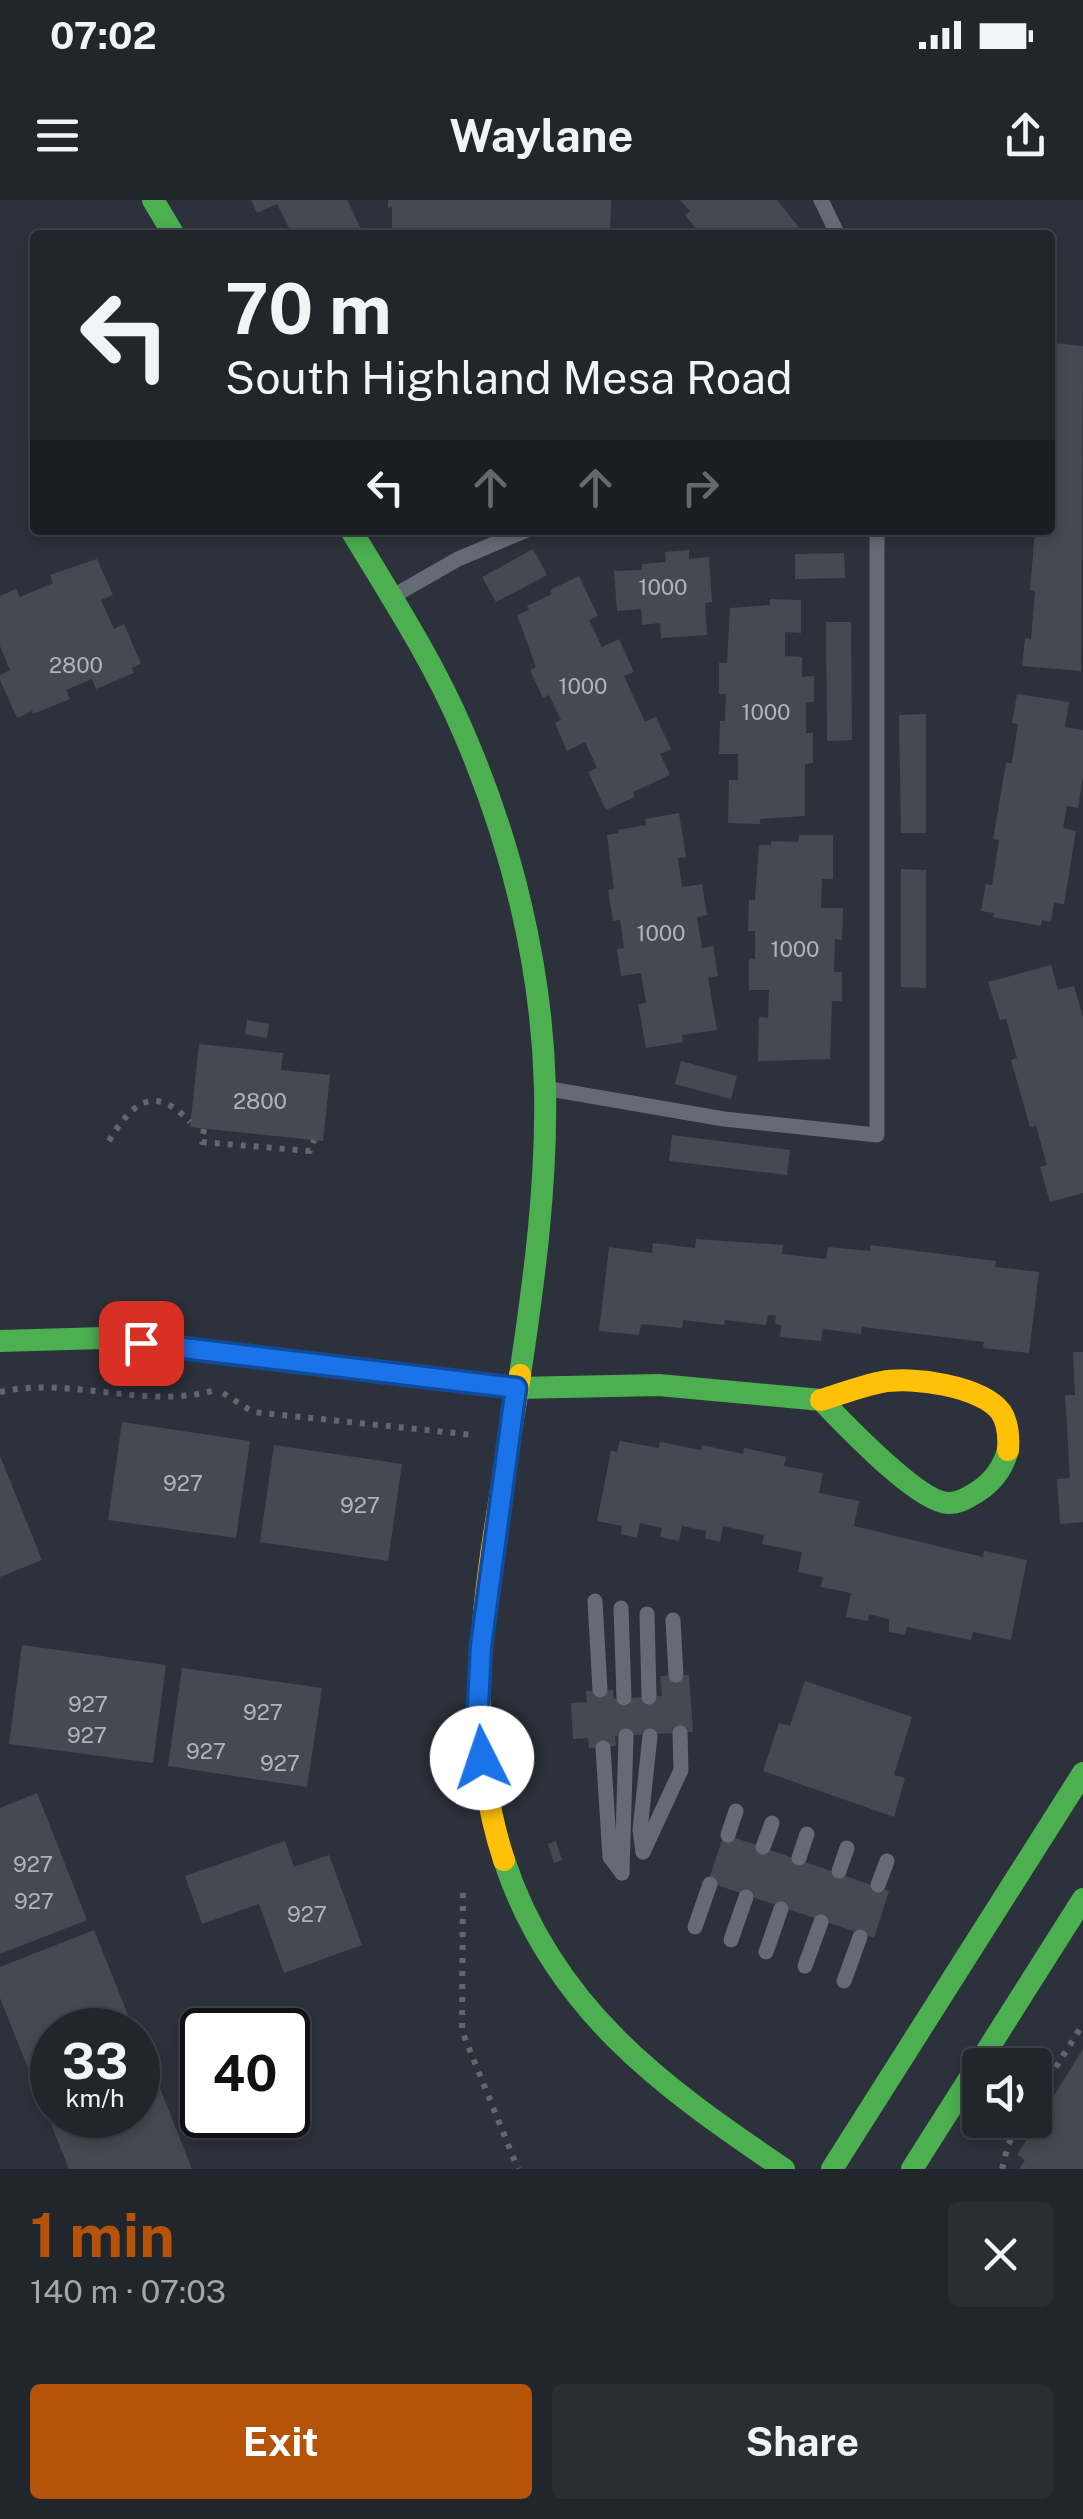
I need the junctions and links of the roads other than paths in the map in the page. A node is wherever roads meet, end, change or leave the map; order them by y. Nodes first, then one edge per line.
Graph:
1 (153, 200) edge
2 (821, 200) edge
3 (171, 230) edge
4 (836, 230) edge
5 (354, 535) edge
6 (515, 535) edge
7 (877, 535) edge
8 (391, 598) junction
9 (544, 1088) junction
10 (0, 1341) edge
11 (516, 1388) junction
12 (822, 1400) junction
13 (595, 1601) dead end
14 (621, 1608) dead end
15 (648, 1614) dead end
16 (673, 1620) dead end
17 (676, 1675) dead end
18 (600, 1690) dead end
19 (649, 1697) dead end
20 (624, 1698) dead end
21 (680, 1733) dead end
22 (626, 1736) dead end
23 (650, 1736) dead end
24 (603, 1748) dead end
25 (1083, 1773) edge
26 (736, 1811) dead end
27 (772, 1822) dead end
28 (728, 1834) dead end
29 (808, 1834) dead end
30 (763, 1847) dead end
31 (847, 1848) dead end
32 (798, 1858) dead end
33 (886, 1861) dead end
34 (838, 1871) dead end
35 (710, 1884) dead end
36 (878, 1885) dead end
37 (746, 1896) dead end
38 (1083, 1898) edge
39 (782, 1910) dead end
40 (821, 1922) dead end
41 (695, 1926) dead end
42 (860, 1936) dead end
43 (730, 1940) dead end
44 (766, 1952) dead end
45 (805, 1966) dead end
46 (844, 1980) dead end
47 (784, 2169) edge
48 (832, 2169) edge
49 (912, 2169) edge

1 - 3 street
2 - 4 lane
5 - 8 street
6 - 8 lane
7 - 9 lane
8 - 9 street
9 - 11 street
10 - 11 street
11 - 12 street
11 - 47 street
12 - 12 street
13 - 18 lane
14 - 20 lane
15 - 19 lane
16 - 17 lane
21 - 23 lane
22 - 24 lane
25 - 48 street
26 - 28 lane
27 - 30 lane
29 - 32 lane
31 - 34 lane
33 - 36 lane
35 - 41 lane
37 - 43 lane
38 - 49 street
39 - 44 lane
40 - 45 lane
42 - 46 lane

